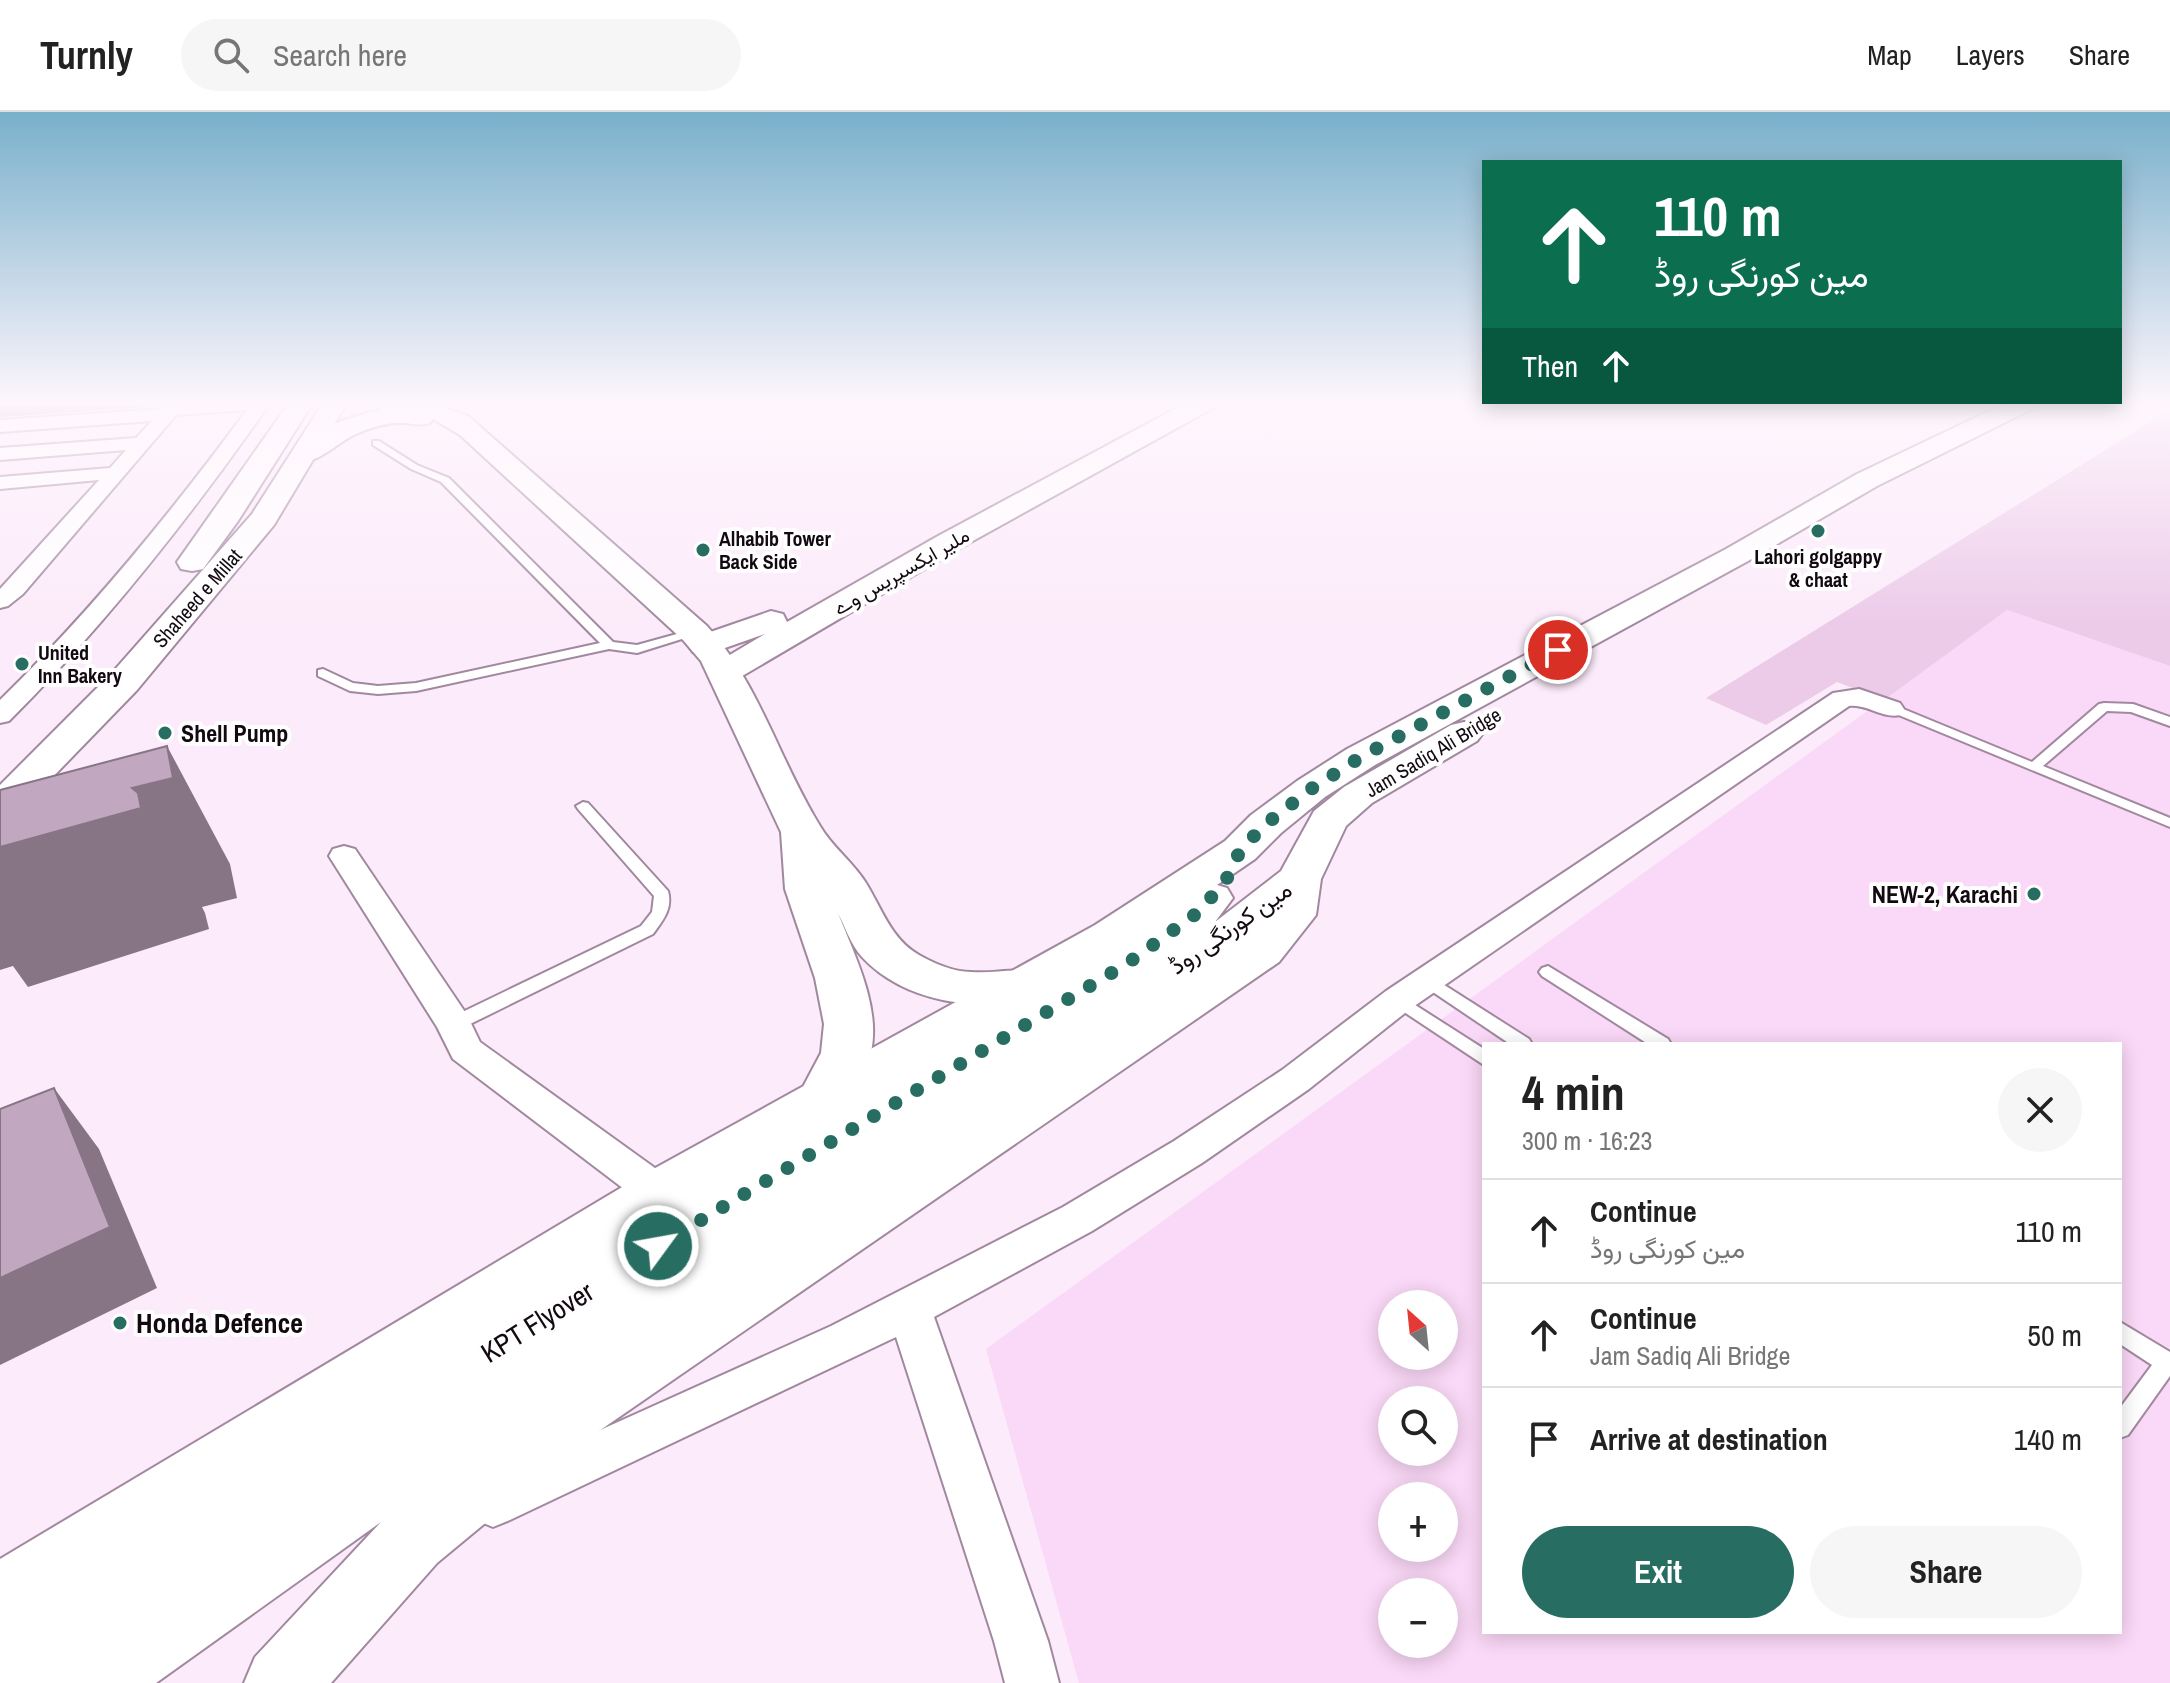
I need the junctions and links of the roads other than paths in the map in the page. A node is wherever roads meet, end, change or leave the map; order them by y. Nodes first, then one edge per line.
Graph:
1 (78, 476) edge
2 (113, 476) edge
3 (208, 476) edge
4 (253, 476) edge
5 (291, 476) edge
6 (436, 476) edge
7 (519, 476) edge
8 (1039, 476) edge
9 (1070, 476) edge
10 (1875, 476) edge
11 (1925, 476) edge
12 (0, 483) edge
13 (0, 601) edge
14 (609, 645) junction
15 (708, 650) junction
16 (323, 673) dead end
17 (0, 680) edge
18 (36, 681) junction
19 (1891, 709) joint
20 (0, 715) edge
21 (2170, 722) edge
22 (2034, 767) junction
23 (10, 800) edge
24 (583, 806) dead end
25 (2170, 823) edge
26 (802, 832) junction
27 (1240, 850) junction
28 (344, 856) dead end
29 (1299, 879) junction
30 (1144, 969) junction
31 (1548, 972) dead end
32 (1020, 985) junction
33 (1412, 990) junction
34 (454, 1024) junction
35 (1519, 1042) edge
36 (1659, 1042) edge
37 (1482, 1056) edge
38 (822, 1100) junction
39 (659, 1193) junction
40 (909, 1308) junction
41 (2122, 1333) edge
42 (2122, 1424) edge
43 (413, 1539) junction
44 (0, 1600) edge
45 (0, 1678) edge
46 (91, 1683) edge
47 (281, 1683) edge
48 (1032, 1683) edge

1 - 12 street
2 - 13 street
3 - 18 street
4 - 23 main road, Shaheed e Millat
5 - 23 main road
6 - 14 lane
7 - 15 main road
8 - 15 main road, ملیر ایکسپریس وے
9 - 15 main road, ملیر ایکسپریس وے
10 - 27 main road, Jam Sadiq Ali Bridge
11 - 29 main road, Jam Sadiq Ali Bridge
14 - 15 lane
14 - 16 lane
15 - 26 main road
17 - 18 street
18 - 20 street
19 - 22 lane
19 - 33 street
21 - 22 lane
22 - 25 lane
24 - 34 lane
26 - 32 main road
26 - 38 main road
27 - 30 main road, مین کورنگی روڈ
27 - 32 main road
28 - 34 street
29 - 30 main road, مین کورنگی روڈ
29 - 43 main road
30 - 45 main road, KPT Flyover
30 - 46 main road, KPT Flyover
31 - 36 lane
32 - 38 main road
33 - 35 lane
33 - 37 lane
33 - 40 street
34 - 39 street
38 - 39 main road
39 - 44 main road
40 - 43 street
40 - 48 street
41 - 42 lane
43 - 47 main road

